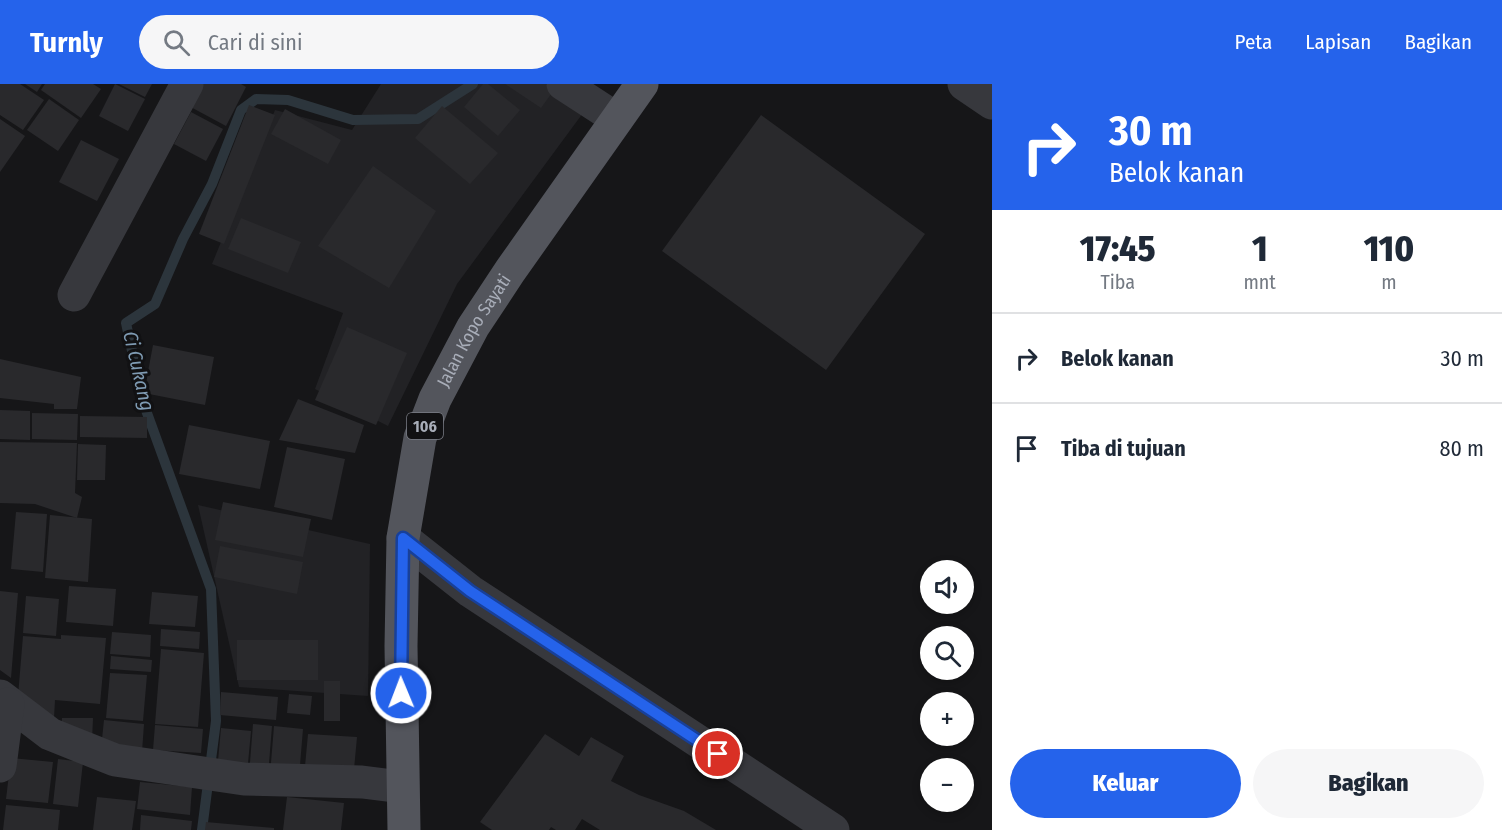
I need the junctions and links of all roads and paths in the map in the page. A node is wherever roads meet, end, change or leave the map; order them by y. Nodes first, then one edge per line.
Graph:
1 (187, 84) edge
2 (563, 84) edge
3 (642, 84) edge
4 (964, 84) edge
5 (992, 103) edge
6 (617, 119) junction
7 (74, 295) dead end
8 (403, 538) junction
9 (4, 700) edge
10 (0, 766) edge
11 (402, 787) junction
12 (404, 830) edge
13 (833, 830) edge

1 - 7 street
2 - 6 street
3 - 6 main road, Jalan Kopo Sayati / 106
4 - 5 street
6 - 8 main road, Jalan Kopo Sayati / 106
8 - 11 main road, Jalan Kopo Sayati / 106
8 - 13 street
9 - 10 street
9 - 11 street
11 - 12 main road, Jalan Kopo Sayati / 106

